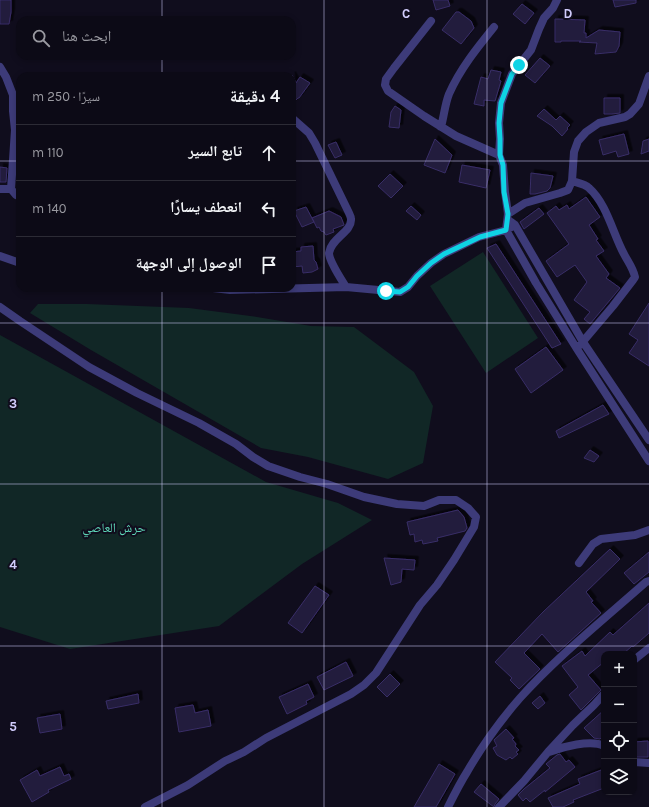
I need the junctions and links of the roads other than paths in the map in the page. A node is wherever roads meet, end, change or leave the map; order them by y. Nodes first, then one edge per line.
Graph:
1 (557, 0) edge
2 (431, 21) dead end
3 (494, 27) dead end
4 (0, 67) edge
5 (649, 76) edge
6 (296, 122) edge
7 (441, 127) junction
8 (500, 155) junction
9 (572, 181) junction
10 (0, 189) edge
11 (11, 189) junction
12 (16, 195) edge
13 (507, 217) junction
14 (515, 225) junction
15 (506, 230) junction
16 (0, 256) edge
17 (16, 262) edge
18 (545, 277) junction
19 (536, 283) junction
20 (346, 287) junction
21 (296, 288) edge
22 (0, 307) edge
23 (584, 342) junction
24 (577, 349) junction
25 (649, 440) edge
26 (649, 461) edge
27 (649, 530) edge
28 (579, 563) dead end
29 (648, 580) edge
30 (649, 648) edge
31 (637, 658) edge
32 (601, 697) edge
33 (601, 744) edge
34 (548, 752) junction
35 (637, 762) edge
36 (649, 763) edge
37 (145, 807) edge
38 (448, 807) edge
39 (499, 807) edge

1 - 8 street
2 - 7 street
3 - 7 street
4 - 11 street
5 - 9 street
6 - 20 street
7 - 8 street
8 - 13 street
9 - 13 street
9 - 23 street
10 - 11 street
11 - 12 street
13 - 14 street
13 - 15 street
14 - 15 street
14 - 18 street
15 - 19 street
15 - 20 street
16 - 17 street
18 - 19 street
18 - 23 street
19 - 24 street
20 - 21 street
22 - 37 street
23 - 24 street
23 - 25 street
24 - 26 street
27 - 28 street
29 - 38 street
30 - 31 street
32 - 34 street
33 - 34 street
34 - 39 street
35 - 36 street

